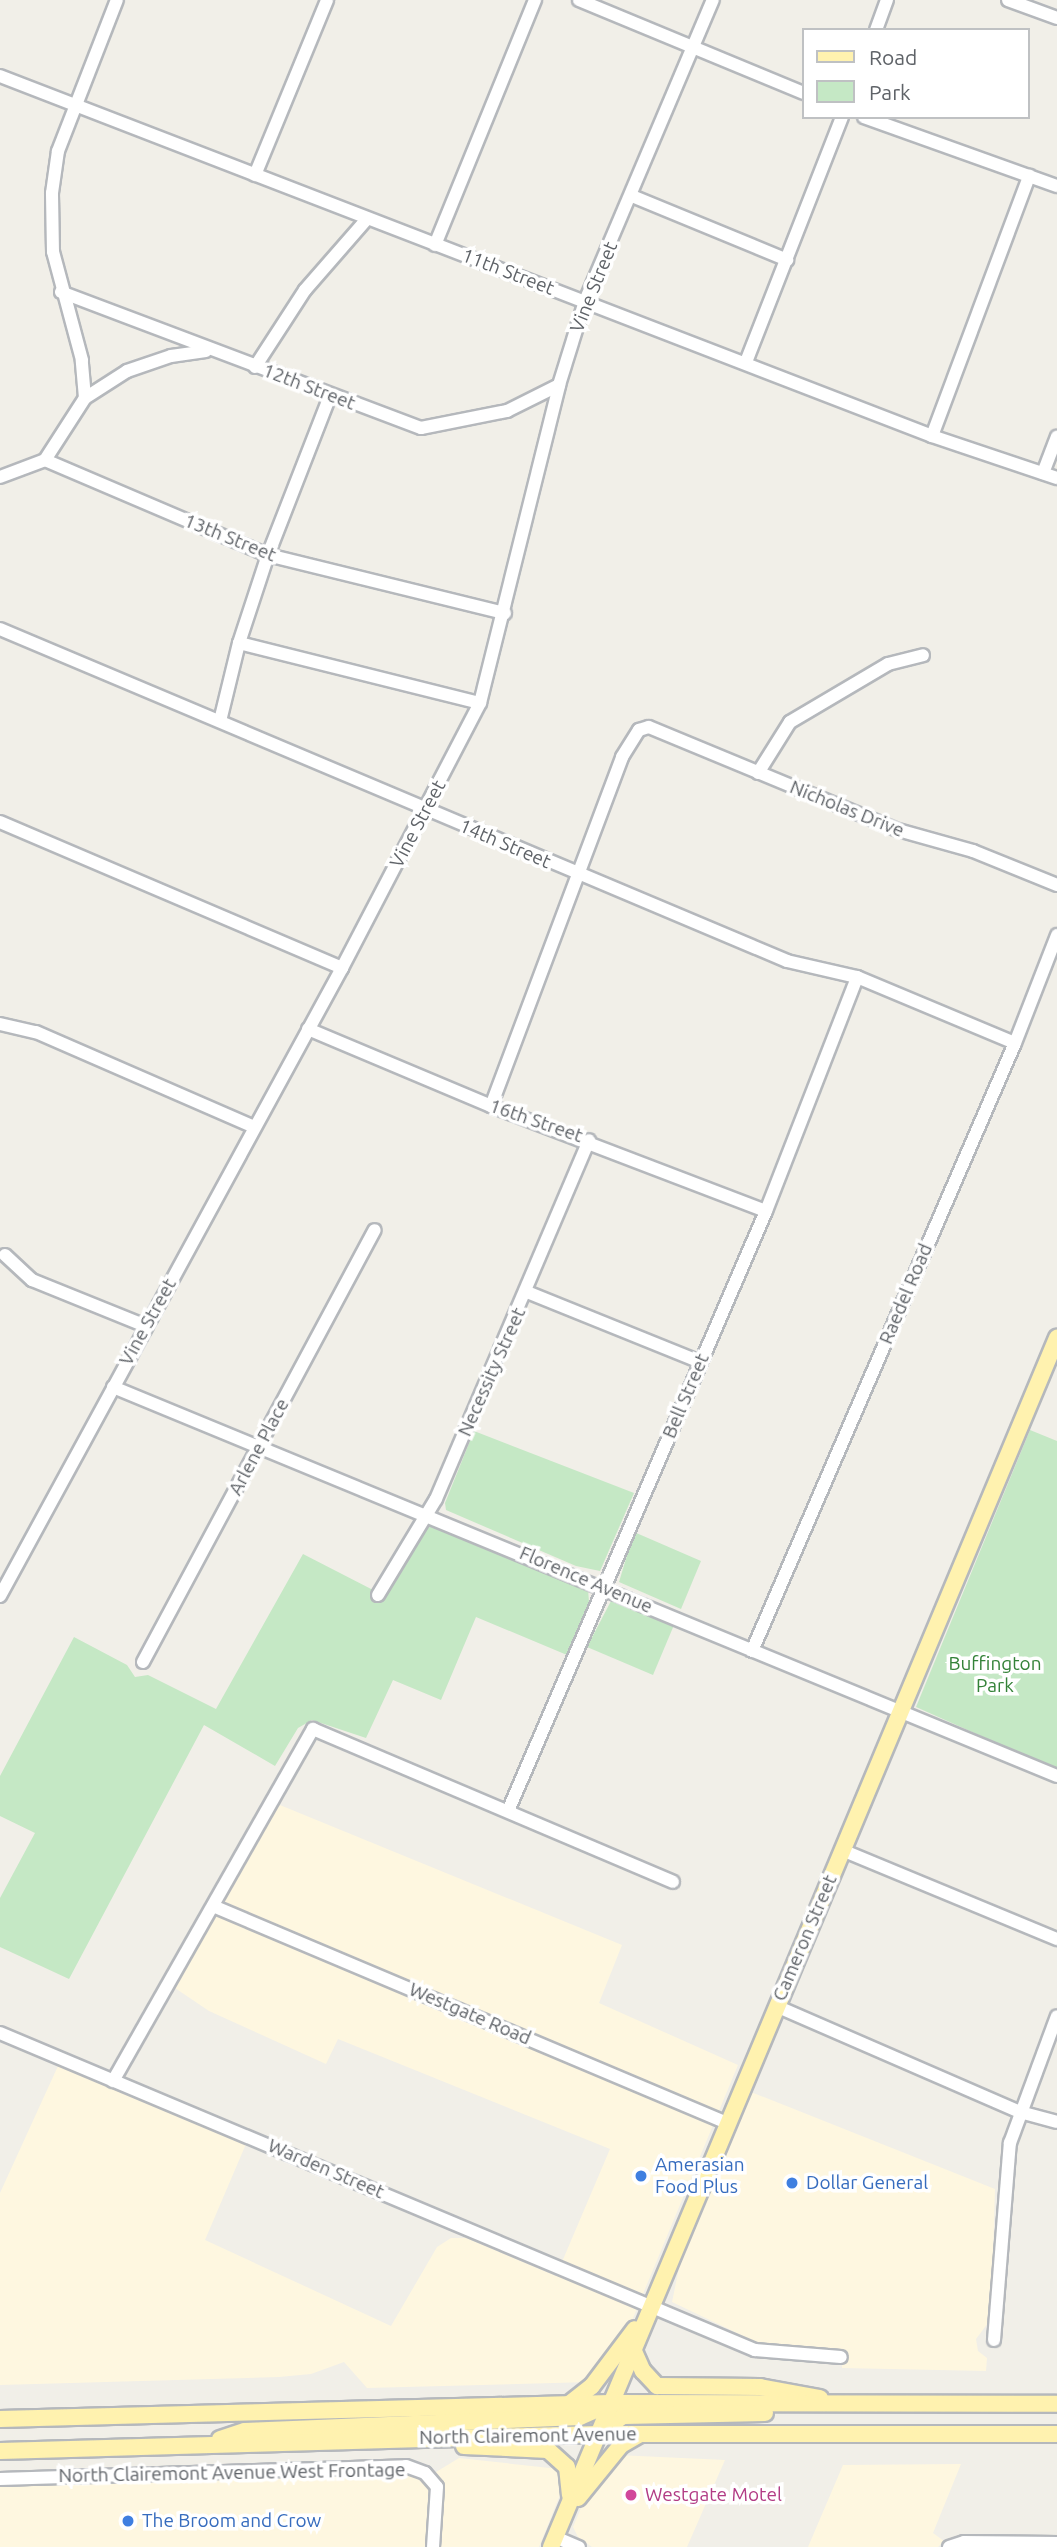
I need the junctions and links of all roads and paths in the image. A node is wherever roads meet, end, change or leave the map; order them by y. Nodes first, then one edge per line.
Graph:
1 (117, 0) edge
2 (327, 0) edge
3 (535, 0) edge
4 (579, 0) edge
5 (713, 0) edge
6 (887, 0) edge
7 (1008, 0) edge
8 (1057, 18) edge
9 (877, 28) edge
10 (693, 49) junction
11 (0, 76) edge
12 (802, 93) edge
13 (74, 105) junction
14 (841, 119) edge
15 (870, 119) edge
16 (256, 176) junction
17 (1028, 176) junction
18 (1057, 186) edge
19 (632, 196) junction
20 (366, 219) junction
21 (435, 245) junction
22 (787, 260) junction
23 (61, 292) junction
24 (585, 301) junction
25 (210, 351) junction
26 (746, 362) junction
27 (255, 367) junction
28 (559, 385) junction
29 (330, 396) junction
30 (85, 398) junction
31 (932, 436) junction
32 (1057, 437) edge
33 (45, 460) junction
34 (1043, 473) junction
35 (0, 477) edge
36 (1057, 478) edge
37 (268, 555) junction
38 (505, 613) junction
39 (0, 629) edge
40 (239, 643) junction
41 (923, 655) dead end
42 (480, 703) junction
43 (220, 721) junction
44 (758, 773) junction
45 (426, 810) junction
46 (0, 822) edge
47 (576, 874) junction
48 (1057, 884) edge
49 (1057, 935) edge
50 (342, 968) junction
51 (857, 977) junction
52 (0, 1024) edge
53 (308, 1029) junction
54 (1015, 1043) junction
55 (491, 1106) junction
56 (254, 1127) junction
57 (589, 1140) junction
58 (766, 1211) junction
59 (375, 1230) dead end
60 (5, 1255) dead end
61 (527, 1292) junction
62 (146, 1326) junction
63 (1057, 1338) edge
64 (699, 1362) junction
65 (113, 1387) junction
66 (260, 1445) junction
67 (425, 1514) junction
68 (605, 1587) junction
69 (378, 1595) dead end
70 (0, 1596) edge
71 (752, 1651) junction
72 (143, 1662) dead end
73 (901, 1712) junction
74 (1057, 1776) edge
75 (508, 1811) junction
76 (842, 1850) junction
77 (673, 1882) dead end
78 (212, 1906) junction
79 (1057, 1940) edge
80 (776, 2006) junction
81 (1057, 2017) edge
82 (0, 2034) edge
83 (113, 2081) junction
84 (1020, 2112) junction
85 (1057, 2122) edge
86 (727, 2123) junction
87 (651, 2307) junction
88 (994, 2340) dead end
89 (633, 2349) junction
90 (841, 2357) dead end
91 (610, 2403) junction
92 (819, 2403) junction
93 (839, 2403) junction
94 (1057, 2403) edge
95 (568, 2404) junction
96 (0, 2419) edge
97 (599, 2434) junction
98 (642, 2434) junction
99 (1057, 2434) edge
100 (420, 2439) junction
101 (197, 2445) junction
102 (0, 2451) edge
103 (0, 2479) edge
104 (570, 2502) junction
105 (562, 2520) junction
106 (553, 2542) edge
107 (1057, 2543) edge
108 (950, 2546) edge
109 (433, 2547) edge
110 (579, 2547) edge

1 - 13 street
2 - 16 street
3 - 21 street
4 - 10 street
5 - 10 street, Vine Street
6 - 9 street
7 - 8 street
10 - 12 street
10 - 19 street, Vine Street
11 - 13 street, 11th Street
13 - 16 street, 11th Street
13 - 23 street
14 - 22 street
15 - 17 street
16 - 20 street, 11th Street
17 - 18 street
17 - 31 street
19 - 22 street
19 - 24 street, Vine Street
20 - 21 street, 11th Street
20 - 27 street
21 - 24 street, 11th Street
22 - 26 street
23 - 25 street, 12th Street
23 - 30 street
24 - 26 street, 11th Street
24 - 28 street, Vine Street
25 - 27 street, 12th Street
25 - 30 street
26 - 31 street, 11th Street
27 - 29 street, 12th Street
28 - 29 street, 12th Street
28 - 38 street, Vine Street
29 - 37 street
30 - 33 street
31 - 34 street, 11th Street
32 - 34 street
33 - 35 street
33 - 37 street, 13th Street
34 - 36 street, 11th Street
37 - 38 street, 13th Street
37 - 40 street
38 - 42 street, Vine Street
39 - 43 street, 14th Street
40 - 42 street
40 - 43 street
41 - 44 street
42 - 45 street, Vine Street
43 - 45 street, 14th Street
44 - 47 street, Nicholas Drive
44 - 48 street, Nicholas Drive
45 - 47 street, 14th Street
45 - 50 street, Vine Street
46 - 50 street
47 - 51 street, 14th Street
47 - 55 street
49 - 54 street, Raedel Road
50 - 53 street, Vine Street
51 - 54 street, 14th Street
51 - 58 street, Bell Street
52 - 56 street
53 - 55 street, 16th Street
53 - 56 street, Vine Street
54 - 71 street, Raedel Road
55 - 57 street, 16th Street
56 - 62 street, Vine Street
57 - 58 street, 16th Street
57 - 61 street, Necessity Street
58 - 64 street, Bell Street
59 - 66 street, Arlene Place
60 - 62 street
61 - 64 street
61 - 67 street, Necessity Street
62 - 65 street, Vine Street
63 - 73 main road, Cameron Street
64 - 68 street, Bell Street
65 - 66 street, Florence Avenue
65 - 70 street, Vine Street
66 - 67 street, Florence Avenue
66 - 72 street, Arlene Place
67 - 68 street, Florence Avenue
67 - 69 street, Necessity Street
68 - 71 street, Florence Avenue
68 - 75 street, Bell Street
71 - 73 street, Florence Avenue
73 - 74 street, Florence Avenue
73 - 76 main road, Cameron Street
75 - 77 street
75 - 78 street
76 - 79 street
76 - 80 main road, Cameron Street
78 - 83 street
78 - 86 street, Westgate Road
80 - 84 street
80 - 86 main road, Cameron Street
81 - 84 street
82 - 83 street, Warden Street
83 - 87 street, Warden Street
84 - 85 street
84 - 88 street
86 - 87 main road, Cameron Street
87 - 89 main road, Cameron Street
87 - 90 street, Warden Street
87 - 95 main road
89 - 91 main road, Cameron Street
89 - 93 main road
91 - 92 main road, North Clairemont Avenue
91 - 95 main road, North Clairemont Avenue
91 - 97 main road, Cameron Street
91 - 101 main road
92 - 93 main road, North Clairemont Avenue
92 - 97 main road
93 - 94 main road, North Clairemont Avenue
95 - 96 main road, North Clairemont Avenue
97 - 98 main road, North Clairemont Avenue
97 - 100 main road, North Clairemont Avenue
97 - 104 main road, Cameron Street
98 - 99 main road, North Clairemont Avenue
98 - 105 main road
100 - 101 main road, North Clairemont Avenue
100 - 104 main road
101 - 102 main road, North Clairemont Avenue
103 - 109 street, North Clairemont Avenue West Frontage
104 - 105 main road, Cameron Street
105 - 106 main road, Cameron Street
106 - 110 street
107 - 108 street

